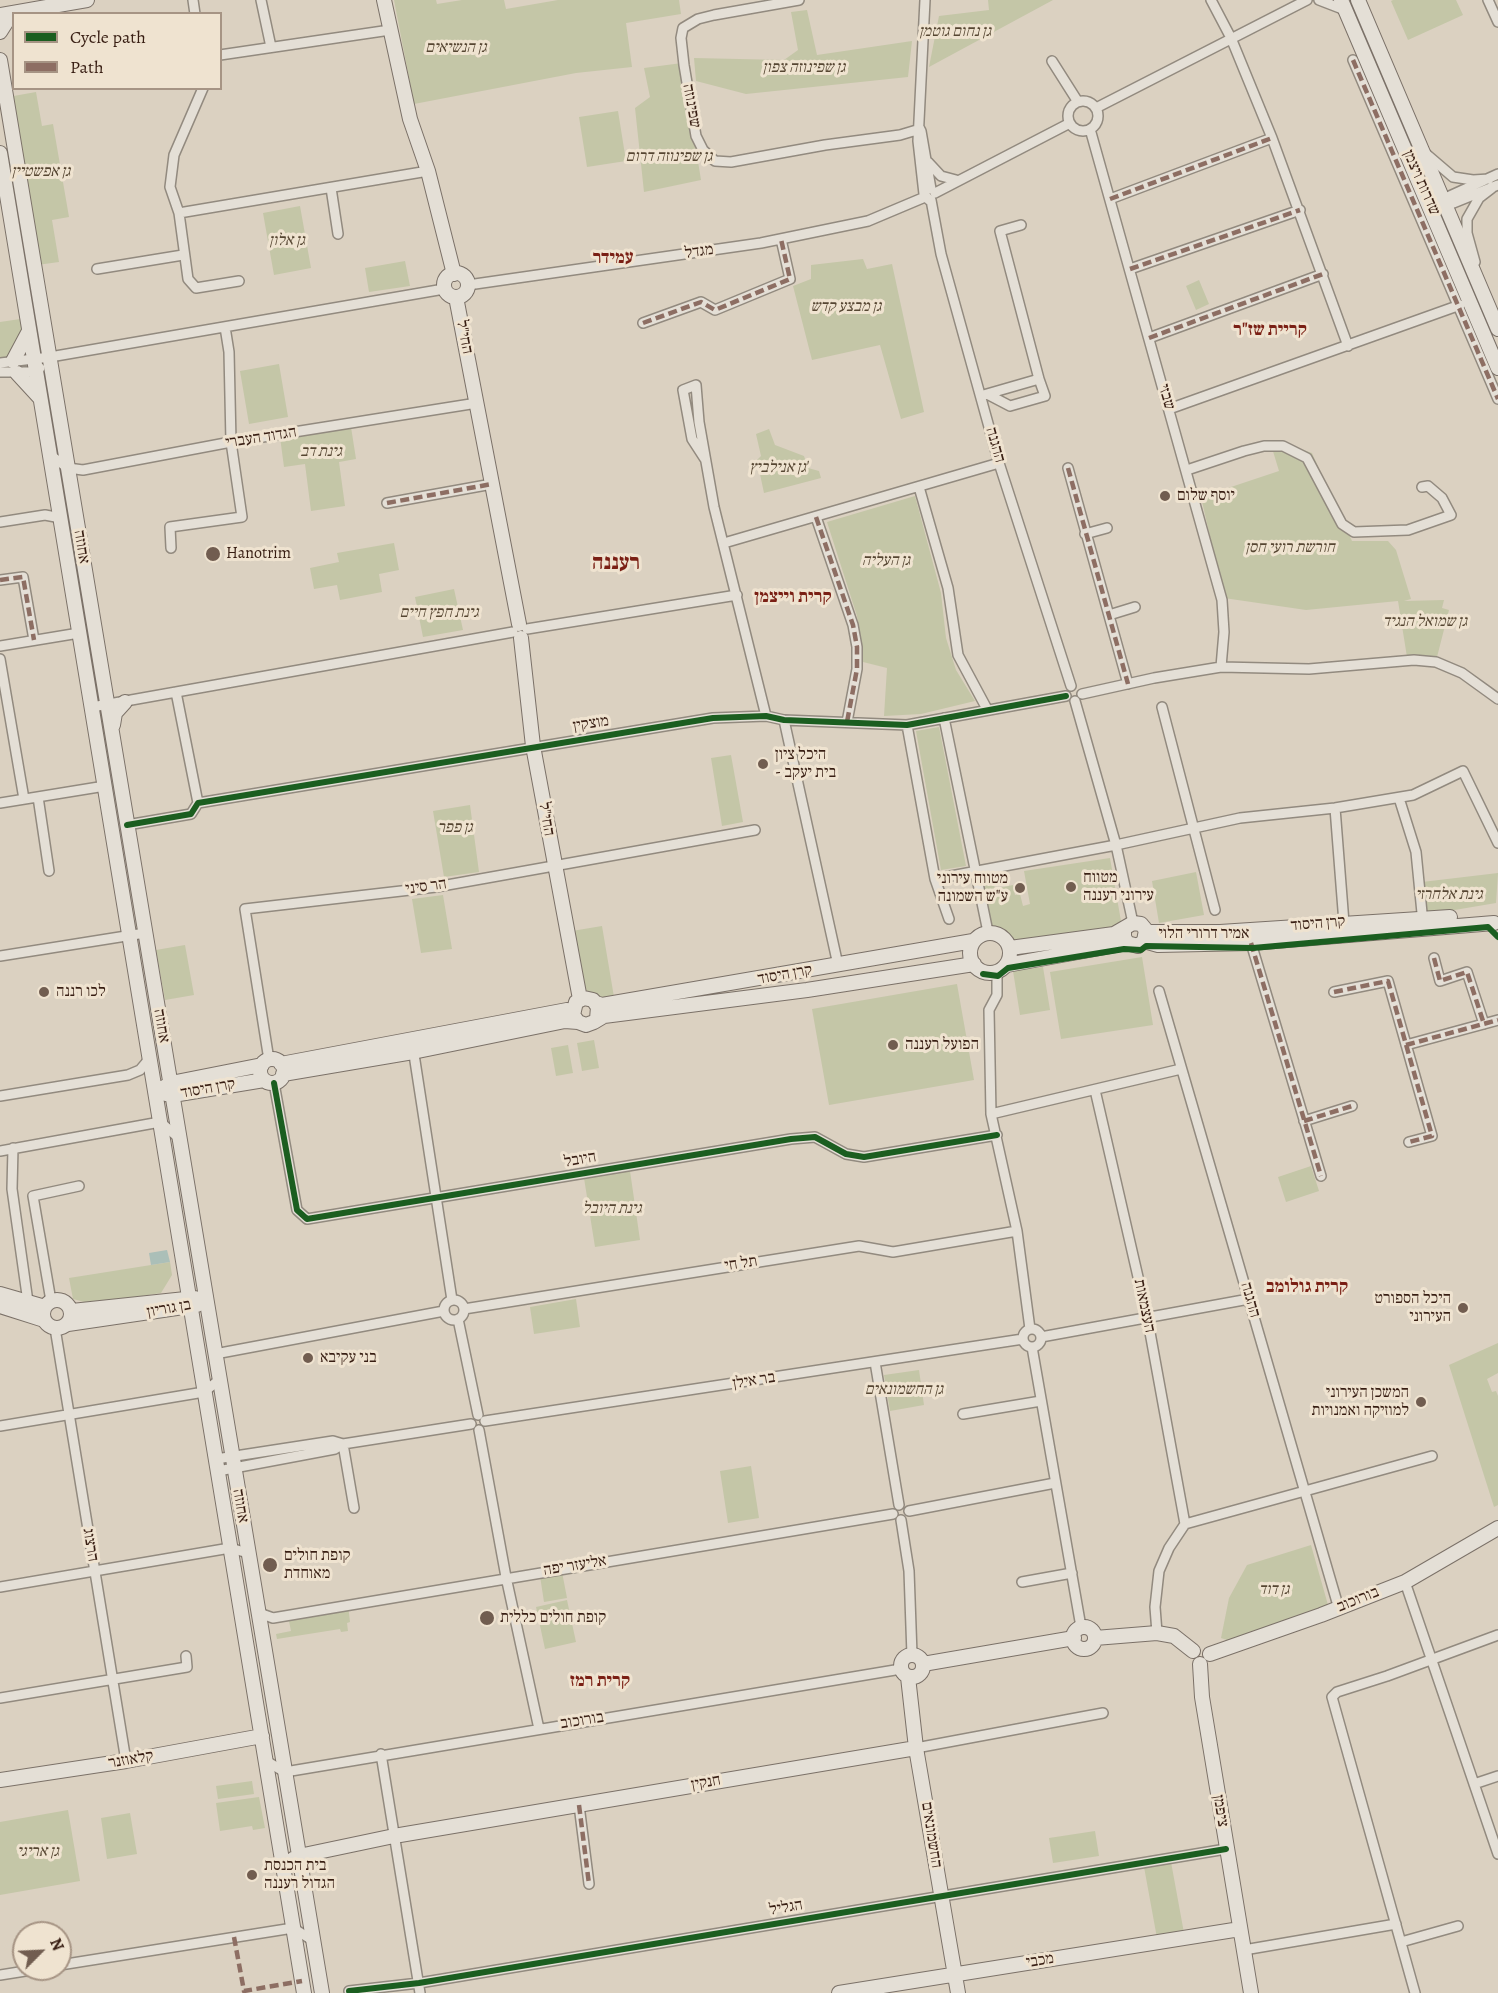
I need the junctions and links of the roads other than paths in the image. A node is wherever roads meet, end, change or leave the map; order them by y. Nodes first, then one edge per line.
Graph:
1 (87, 0) edge
2 (261, 0) edge
3 (384, 0) edge
4 (800, 0) edge
5 (926, 0) edge
6 (1211, 0) edge
7 (1307, 0) edge
8 (1319, 0) edge
9 (1358, 0) edge
10 (1488, 0) edge
11 (1343, 5) edge
12 (29, 12) edge
13 (12, 18) edge
14 (1498, 22) edge
15 (390, 30) junction
16 (0, 32) edge
17 (1231, 38) junction
18 (271, 48) junction
19 (222, 56) edge
20 (0, 60) edge
21 (1353, 60) dead end
22 (1052, 61) dead end
23 (202, 90) edge
24 (1078, 102) junction
25 (1096, 108) junction
26 (1070, 123) junction
27 (920, 129) junction
28 (1090, 129) junction
29 (1272, 138) junction
30 (1422, 150) junction
31 (0, 153) edge
32 (928, 162) junction
33 (428, 171) junction
34 (956, 180) junction
35 (1494, 182) edge
36 (331, 188) junction
37 (930, 194) junction
38 (1110, 199) junction
39 (1441, 205) junction
40 (1300, 210) junction
41 (179, 213) junction
42 (1021, 225) dead end
43 (338, 234) dead end
44 (781, 239) junction
45 (183, 255) junction
46 (97, 269) dead end
47 (1130, 269) junction
48 (454, 274) junction
49 (1323, 274) junction
50 (239, 281) dead end
51 (468, 285) junction
52 (444, 289) junction
53 (1483, 293) junction
54 (456, 297) junction
55 (1460, 305) junction
56 (643, 323) dead end
57 (225, 327) junction
58 (1498, 329) edge
59 (29, 331) junction
60 (1149, 338) junction
61 (1348, 346) junction
62 (50, 357) junction
63 (35, 365) junction
64 (10, 366) edge
65 (1498, 368) edge
66 (0, 372) edge
67 (1039, 379) junction
68 (984, 395) junction
69 (41, 399) junction
70 (1498, 399) edge
71 (477, 403) junction
72 (1169, 409) junction
73 (231, 442) junction
74 (50, 455) junction
75 (705, 459) junction
76 (999, 463) junction
77 (68, 468) junction
78 (1068, 468) dead end
79 (1187, 470) junction
80 (492, 484) junction
81 (1422, 486) dead end
82 (920, 487) junction
83 (387, 503) dead end
84 (816, 517) junction
85 (61, 518) junction
86 (0, 522) edge
87 (1107, 528) dead end
88 (1085, 534) junction
89 (724, 543) junction
90 (171, 548) dead end
91 (0, 580) edge
92 (737, 595) junction
93 (1135, 607) dead end
94 (1109, 615) junction
95 (520, 631) junction
96 (79, 633) junction
97 (34, 640) junction
98 (0, 646) edge
99 (0, 658) edge
100 (1221, 667) junction
101 (1128, 684) junction
102 (1071, 686) junction
103 (176, 692) junction
104 (1082, 694) junction
105 (1498, 698) edge
106 (1071, 699) junction
107 (125, 702) junction
108 (107, 705) junction
109 (92, 707) junction
110 (1162, 707) dead end
111 (987, 709) junction
112 (766, 716) junction
113 (944, 717) junction
114 (784, 720) junction
115 (847, 722) junction
116 (907, 725) junction
117 (112, 733) junction
118 (533, 746) junction
119 (105, 786) junction
120 (38, 797) junction
121 (1399, 798) junction
122 (24, 799) junction
123 (0, 802) edge
124 (198, 803) junction
125 (1335, 808) junction
126 (128, 825) junction
127 (1194, 828) junction
128 (755, 830) dead end
129 (1498, 843) edge
130 (1116, 845) junction
131 (554, 864) junction
132 (975, 871) junction
133 (49, 872) dead end
134 (935, 879) junction
135 (1215, 910) dead end
136 (1422, 913) dead end
137 (949, 919) dead end
138 (1496, 919) edge
139 (1344, 923) junction
140 (1129, 926) junction
141 (988, 932) junction
142 (145, 933) junction
143 (129, 936) junction
144 (1145, 937) junction
145 (973, 941) junction
146 (1127, 944) junction
147 (1251, 944) junction
148 (1010, 948) junction
149 (0, 956) edge
150 (1434, 958) dead end
151 (974, 964) junction
152 (838, 965) junction
153 (1002, 968) junction
154 (1159, 991) dead end
155 (1334, 993) dead end
156 (577, 1002) junction
157 (596, 1003) junction
158 (597, 1019) junction
159 (1498, 1020) edge
160 (578, 1022) junction
161 (1484, 1024) junction
162 (1406, 1045) junction
163 (412, 1046) junction
164 (150, 1058) junction
165 (166, 1059) junction
166 (1181, 1069) junction
167 (272, 1071) junction
168 (192, 1085) junction
169 (172, 1089) junction
170 (1095, 1090) junction
171 (155, 1092) junction
172 (0, 1096) edge
173 (1352, 1106) dead end
174 (991, 1114) junction
175 (176, 1117) junction
176 (1305, 1121) junction
177 (160, 1122) junction
178 (997, 1135) junction
179 (179, 1138) junction
180 (1409, 1142) dead end
181 (13, 1148) junction
182 (0, 1151) edge
183 (1321, 1176) dead end
184 (80, 1186) dead end
185 (436, 1200) junction
186 (1017, 1231) junction
187 (184, 1269) junction
188 (0, 1293) edge
189 (1250, 1299) junction
190 (452, 1300) junction
191 (206, 1301) junction
192 (28, 1302) junction
193 (190, 1302) junction
194 (0, 1306) edge
195 (163, 1306) junction
196 (464, 1309) junction
197 (444, 1311) junction
198 (56, 1315) junction
199 (1147, 1316) junction
200 (458, 1319) junction
201 (194, 1327) junction
202 (1030, 1329) junction
203 (1041, 1337) junction
204 (1023, 1339) junction
205 (1032, 1347) junction
206 (215, 1354) junction
207 (875, 1362) junction
208 (219, 1380) junction
209 (204, 1392) junction
210 (1041, 1401) junction
211 (69, 1414) junction
212 (963, 1414) dead end
213 (481, 1418) junction
214 (0, 1426) edge
215 (475, 1427) junction
216 (344, 1444) junction
217 (1432, 1456) dead end
218 (233, 1463) junction
219 (217, 1465) junction
220 (1055, 1483) junction
221 (1304, 1491) junction
222 (899, 1505) junction
223 (354, 1508) dead end
224 (909, 1511) junction
225 (893, 1514) junction
226 (902, 1520) junction
227 (1185, 1524) junction
228 (1498, 1528) edge
229 (230, 1548) junction
230 (248, 1553) junction
231 (94, 1571) junction
232 (1072, 1573) junction
233 (506, 1577) junction
234 (1022, 1582) dead end
235 (1405, 1582) junction
236 (0, 1587) edge
237 (1339, 1609) junction
238 (259, 1613) junction
239 (1078, 1633) junction
240 (1157, 1633) junction
241 (1498, 1635) edge
242 (1095, 1638) junction
243 (912, 1655) junction
244 (186, 1656) dead end
245 (1205, 1659) junction
246 (1431, 1659) junction
247 (923, 1664) junction
248 (904, 1673) junction
249 (112, 1679) junction
250 (0, 1698) edge
251 (1102, 1713) dead end
252 (539, 1729) junction
253 (261, 1736) junction
254 (916, 1748) junction
255 (381, 1754) junction
256 (126, 1761) junction
257 (266, 1761) junction
258 (285, 1772) junction
259 (1498, 1776) edge
260 (0, 1780) edge
261 (1474, 1784) junction
262 (579, 1805) junction
263 (394, 1836) junction
264 (1226, 1849) junction
265 (302, 1852) junction
266 (1498, 1854) edge
267 (283, 1868) junction
268 (589, 1884) dead end
269 (941, 1896) junction
270 (1396, 1924) junction
271 (1458, 1926) dead end
272 (293, 1928) junction
273 (1240, 1929) junction
274 (312, 1940) junction
275 (1401, 1942) junction
276 (1244, 1950) junction
277 (72, 1963) edge
278 (955, 1974) junction
279 (420, 1988) edge
280 (349, 1991) dead end
281 (304, 1993) edge
282 (322, 1993) edge
283 (839, 1993) edge
284 (958, 1993) edge
285 (1251, 1993) edge
286 (1415, 1993) edge

1 - 12 street
2 - 18 street
3 - 15 street
4 - 27 street, שפינוזה
5 - 27 street
6 - 17 street
7 - 17 street
8 - 11 street
9 - 30 street, שדרות ויצמן
10 - 14 street
11 - 39 street, שדרות ויצמן
13 - 16 street
15 - 18 street
15 - 33 street
17 - 25 street
17 - 29 street
18 - 19 street
20 - 62 street, אחוזה
21 - 55 street
22 - 24 street
23 - 41 street
24 - 25 street
24 - 26 street
25 - 28 street
26 - 28 street
26 - 34 street, מגדל
27 - 32 street
27 - 37 street
28 - 38 street, שבזי
29 - 38 street
29 - 40 street
30 - 35 street
30 - 39 street, שדרות ויצמן
31 - 59 street, אחוזה
32 - 34 street
32 - 37 street
33 - 36 street
33 - 48 street
34 - 37 street, מגדל
35 - 39 street
35 - 53 street
36 - 41 street
36 - 43 street
37 - 44 street, מגדל
37 - 68 street, ההגנה
38 - 47 street, שבזי
39 - 53 street, שדרות ויצמן
39 - 65 street, שדרות ויצמן
40 - 47 street
40 - 49 street
41 - 45 street
42 - 67 street
44 - 51 street, מגדל
44 - 56 street
45 - 46 street
45 - 50 street
47 - 60 street, שבזי
48 - 51 street
48 - 52 street
49 - 60 street
49 - 61 street
51 - 54 street
52 - 54 street
52 - 57 street
53 - 58 street, שדרות ויצמן
54 - 71 street, החי"ל
55 - 61 street
55 - 70 street
57 - 62 street
57 - 73 street
59 - 63 street, אחוזה
59 - 64 street
60 - 72 street, שבזי
61 - 72 street
62 - 63 street
62 - 77 street, אחוזה
63 - 64 street
63 - 69 street, אחוזה
64 - 66 street
64 - 69 street
67 - 68 street
67 - 68 street
68 - 76 street, ההגנה
69 - 74 street, אחוזה
71 - 73 street, הגדוד העברי
71 - 80 street, החי"ל
72 - 79 street, שבזי
73 - 77 street, הגדוד העברי
73 - 90 street
74 - 77 street
74 - 85 street, אחוזה
75 - 75 street
75 - 89 street
76 - 82 street
76 - 102 street, ההגנה
77 - 108 street, אחוזה
78 - 88 street
79 - 81 street
79 - 100 street, שבזי
80 - 83 street
80 - 95 street, החי"ל
82 - 84 street
82 - 111 street
84 - 89 street
84 - 115 street
85 - 86 street
85 - 96 street, אחוזה
87 - 88 street
88 - 94 street
89 - 92 street
91 - 97 street
92 - 95 street
92 - 112 street
93 - 94 street
94 - 101 street
95 - 103 street
95 - 118 street, החי"ל
96 - 97 street
96 - 109 street, אחוזה
97 - 98 street
99 - 122 street
100 - 101 street
100 - 105 street
101 - 104 street
102 - 104 street
102 - 106 street
103 - 107 street
103 - 124 street
104 - 106 street
106 - 111 street, מוצקין
106 - 130 street
107 - 108 street
107 - 117 street
108 - 109 street
108 - 117 street, אחוזה
109 - 119 street, אחוזה
110 - 127 street
111 - 113 street, מוצקין
112 - 114 street, מוצקין
112 - 118 street, מוצקין
113 - 116 street, מוצקין
113 - 132 street
114 - 115 street, מוצקין
114 - 152 street
115 - 116 street, מוצקין
116 - 134 street
117 - 126 street, אחוזה
118 - 124 street, מוצקין
118 - 131 street, החי"ל
119 - 120 street
119 - 143 street, אחוזה
120 - 122 street
120 - 133 street
121 - 125 street
121 - 129 street
121 - 136 street
122 - 123 street
124 - 126 street, מוצקין
125 - 127 street
125 - 139 street
126 - 142 street, אחוזה
127 - 130 street
127 - 135 street
128 - 131 street, הר סיני
130 - 132 street
130 - 140 street
131 - 156 street, החי"ל
131 - 167 street, הר סיני
132 - 134 street
132 - 141 street
134 - 137 street
138 - 139 street, קרן היסוד
138 - 147 street, קרן היסוד
139 - 144 street, קרן היסוד
140 - 144 street
140 - 146 street
140 - 148 street
141 - 145 street
141 - 148 street
142 - 143 street
142 - 165 street, אחוזה
143 - 149 street
143 - 164 street, אחוזה
144 - 146 street
144 - 147 street, קרן היסוד
145 - 151 street
145 - 152 street, קרן היסוד
146 - 153 street
147 - 176 street
148 - 153 street
150 - 161 street
151 - 153 street
151 - 158 street, קרן היסוד
152 - 157 street, קרן היסוד
153 - 174 street
154 - 166 street, ההגנה
155 - 162 street
156 - 157 street
156 - 160 street
156 - 163 street, קרן היסוד
157 - 158 street
158 - 160 street
159 - 161 street
160 - 163 street, קרן היסוד
161 - 162 street
162 - 180 street
163 - 167 street, קרן היסוד
163 - 185 street
164 - 171 street, אחוזה
164 - 172 street
165 - 168 street
165 - 169 street, אחוזה
166 - 170 street
166 - 189 street, ההגנה
167 - 168 street, קרן היסוד
167 - 185 street, היובל
168 - 169 street, קרן היסוד
168 - 175 street
169 - 171 street, קרן היסוד
169 - 175 street, אחוזה
170 - 174 street
170 - 199 street, העצמאות
171 - 177 street, אחוזה
173 - 176 street
174 - 178 street
175 - 179 street, אחוזה
176 - 183 street
177 - 179 street
177 - 181 street
177 - 187 street, אחוזה
178 - 185 street, היובל
178 - 186 street
179 - 191 street, אחוזה
181 - 182 street
181 - 192 street
184 - 198 street, הרצוג
185 - 190 street
186 - 196 street, תל חי
186 - 202 street
187 - 193 street, אחוזה
187 - 195 street
188 - 192 street, בן גוריון
189 - 199 street
189 - 221 street, ההגנה
190 - 196 street
190 - 197 street
191 - 193 street, בן גוריון
191 - 206 street, אחוזה
192 - 198 street, בן גוריון
193 - 195 street, בן גוריון
193 - 201 street, אחוזה
194 - 198 street, בן גוריון
195 - 198 street, בן גוריון
195 - 201 street
196 - 200 street
197 - 200 street
197 - 206 street
198 - 211 street, הרצוג
199 - 203 street
199 - 227 street, העצמאות
200 - 213 street
201 - 209 street, אחוזה
202 - 203 street
202 - 204 street
203 - 205 street
204 - 205 street
204 - 207 street, בר אילן
205 - 210 street
206 - 208 street, אחוזה
207 - 213 street, בר אילן
207 - 222 street
208 - 209 street
208 - 218 street, אחוזה
209 - 211 street
209 - 219 street, אחוזה
210 - 212 street
210 - 220 street
211 - 214 street
211 - 231 street, הרצוג
213 - 215 street
215 - 216 street
215 - 233 street
216 - 218 street
216 - 223 street
217 - 221 street
218 - 219 street
218 - 230 street, אחוזה
219 - 229 street, אחוזה
220 - 224 street
220 - 232 street
221 - 227 street
221 - 237 street, ההגנה
222 - 224 street
222 - 225 street
224 - 226 street
225 - 226 street
225 - 233 street, אליעזר יפה
226 - 243 street
227 - 240 street
228 - 235 street, בורוכוב
229 - 230 street
229 - 231 street
229 - 253 street, אחוזה
230 - 238 street, אחוזה
231 - 236 street
231 - 249 street, הרצוג
232 - 234 street
232 - 239 street
233 - 238 street, אליעזר יפה
233 - 252 street
235 - 237 street, בורוכוב
235 - 246 street
237 - 245 street, בורוכוב
238 - 258 street, אחוזה
239 - 242 street
239 - 242 street
239 - 247 street
240 - 242 street
240 - 245 street
241 - 246 street
243 - 247 street
243 - 248 street
244 - 249 street
245 - 264 street, ציפמן
246 - 261 street
246 - 270 street
247 - 248 street
248 - 252 street, בורוכוב
248 - 254 street, החשמונאים
249 - 250 street
249 - 256 street, הרצוג
251 - 254 street, חנקין
252 - 255 street, בורוכוב
253 - 256 street, קלאוזנר
253 - 257 street, אחוזה
254 - 262 street, חנקין
254 - 269 street, החשמונאים
255 - 258 street, בורוכוב
255 - 263 street
256 - 260 street, קלאוזנר
257 - 258 street
257 - 267 street, אחוזה
258 - 265 street, אחוזה
259 - 261 street
261 - 266 street
262 - 263 street, חנקין
262 - 268 street
263 - 265 street, חנקין
263 - 279 street
264 - 269 street, הגליל
264 - 273 street, ציפמן
265 - 267 street, חנקין
265 - 274 street, אחוזה
267 - 272 street, אחוזה
269 - 278 street, החשמונאים
269 - 279 street, הגליל
270 - 275 street
270 - 276 street
271 - 275 street
272 - 274 street
272 - 277 street
272 - 281 street, אחוזה
273 - 276 street, ציפמן
273 - 278 street, מכבי
274 - 282 street, אחוזה
275 - 286 street
276 - 285 street, ציפמן
278 - 283 street, מכבי
278 - 284 street, החשמונאים
279 - 280 street, הגליל

